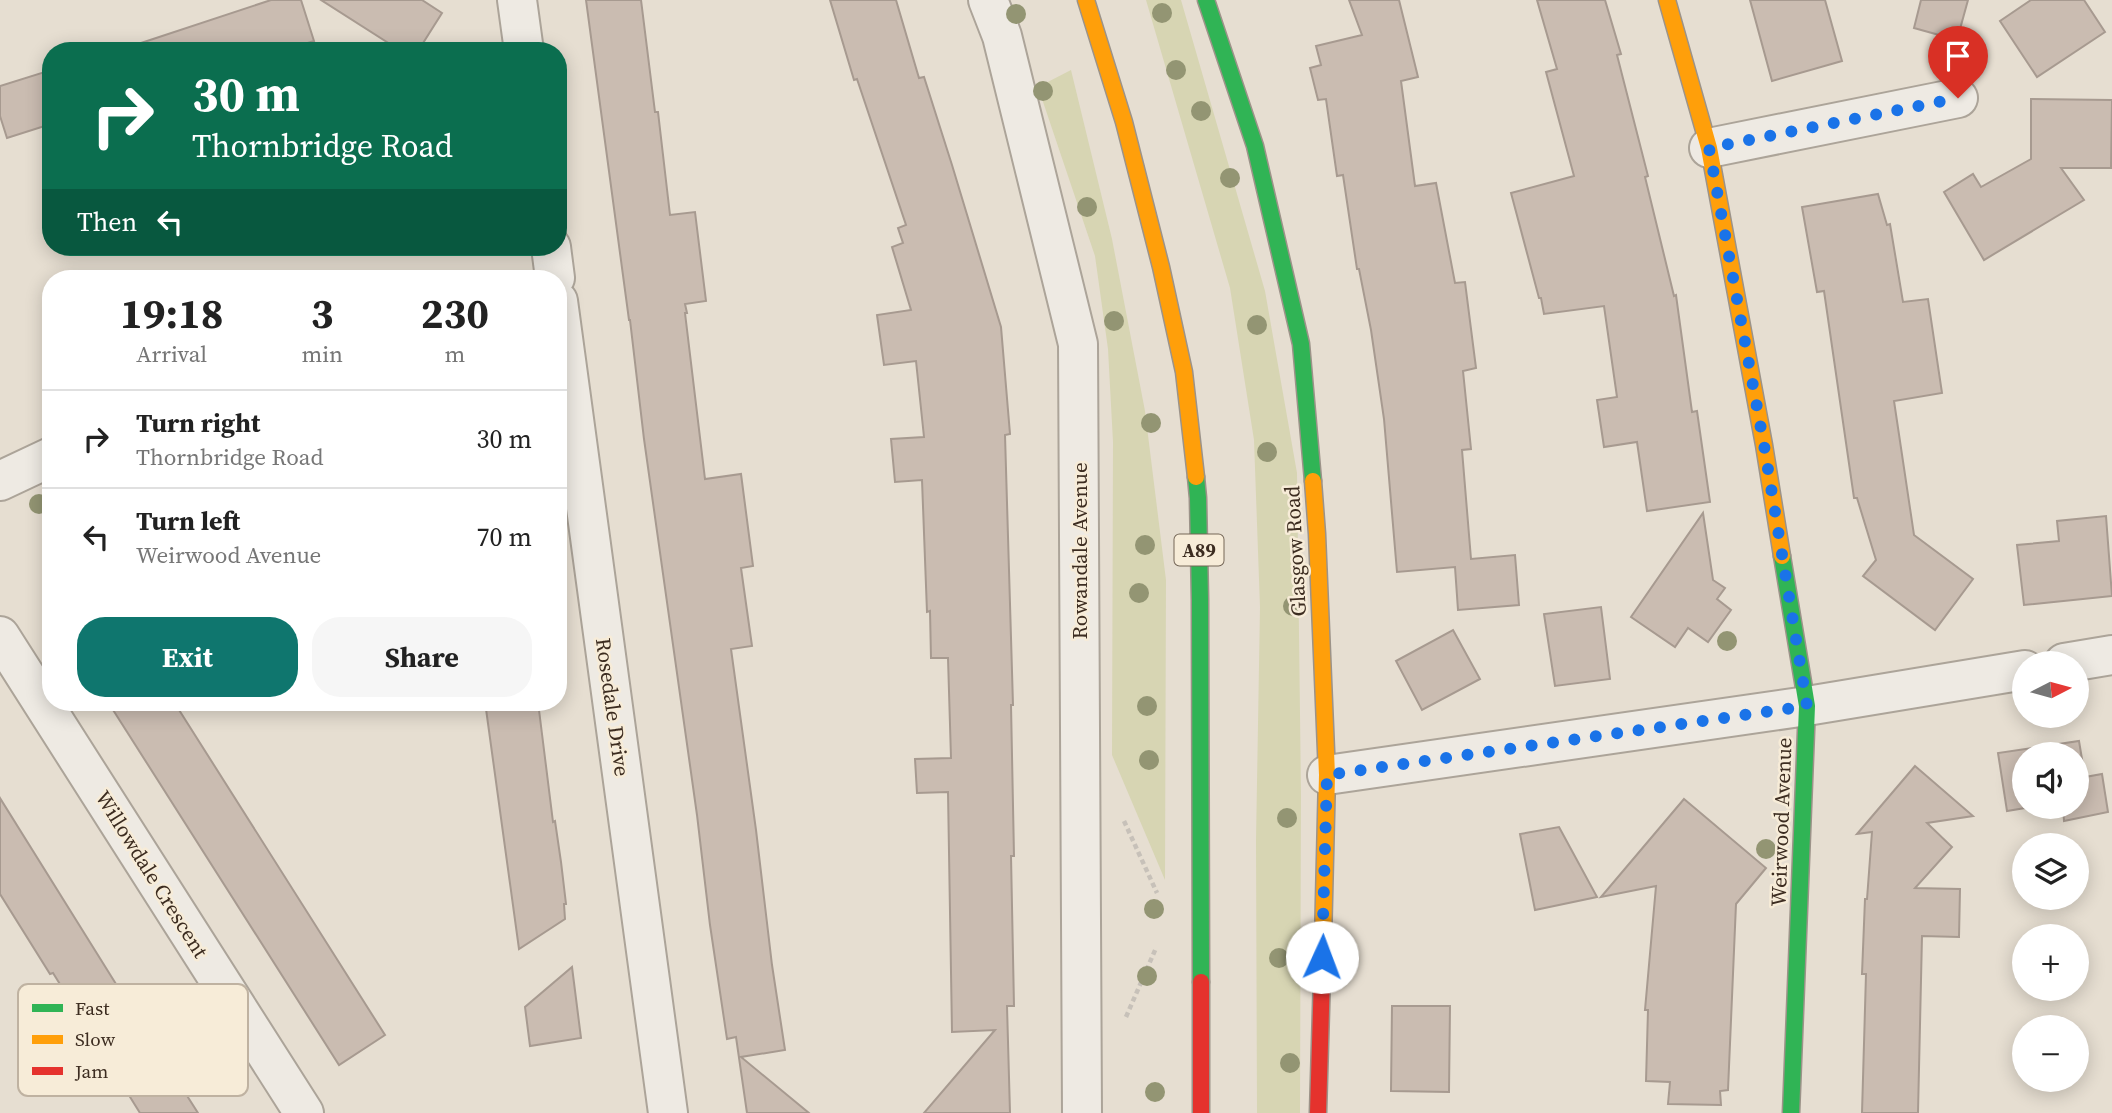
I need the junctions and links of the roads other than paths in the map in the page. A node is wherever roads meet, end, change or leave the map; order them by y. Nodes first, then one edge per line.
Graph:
1 (517, 0) edge
2 (988, 0) edge
3 (1086, 0) edge
4 (1206, 0) edge
5 (1667, 0) edge
6 (523, 42) edge
7 (1958, 98) dead end
8 (1709, 148) junction
9 (567, 367) edge
10 (42, 461) edge
11 (0, 481) edge
12 (0, 636) edge
13 (2112, 655) edge
14 (2090, 659) edge
15 (2012, 672) edge
16 (42, 702) edge
17 (1807, 706) junction
18 (48, 711) edge
19 (1327, 775) junction
20 (222, 984) edge
21 (248, 1025) edge
22 (304, 1113) edge
23 (668, 1113) edge
24 (1082, 1113) edge
25 (1201, 1113) edge
26 (1318, 1113) edge
27 (1791, 1113) edge

1 - 6 street
2 - 24 street, Rowandale Avenue
3 - 25 street, A89
4 - 19 street, Glasgow Road
5 - 8 street, Weirwood Avenue
7 - 8 street
8 - 17 street, Weirwood Avenue
9 - 23 street, Rosedale Drive
10 - 11 street
12 - 16 street, Willowdale Crescent
13 - 14 street
15 - 17 street
17 - 19 street
17 - 27 street, Weirwood Avenue
18 - 20 street, Willowdale Crescent
19 - 26 street, Glasgow Road
21 - 22 street, Willowdale Crescent

